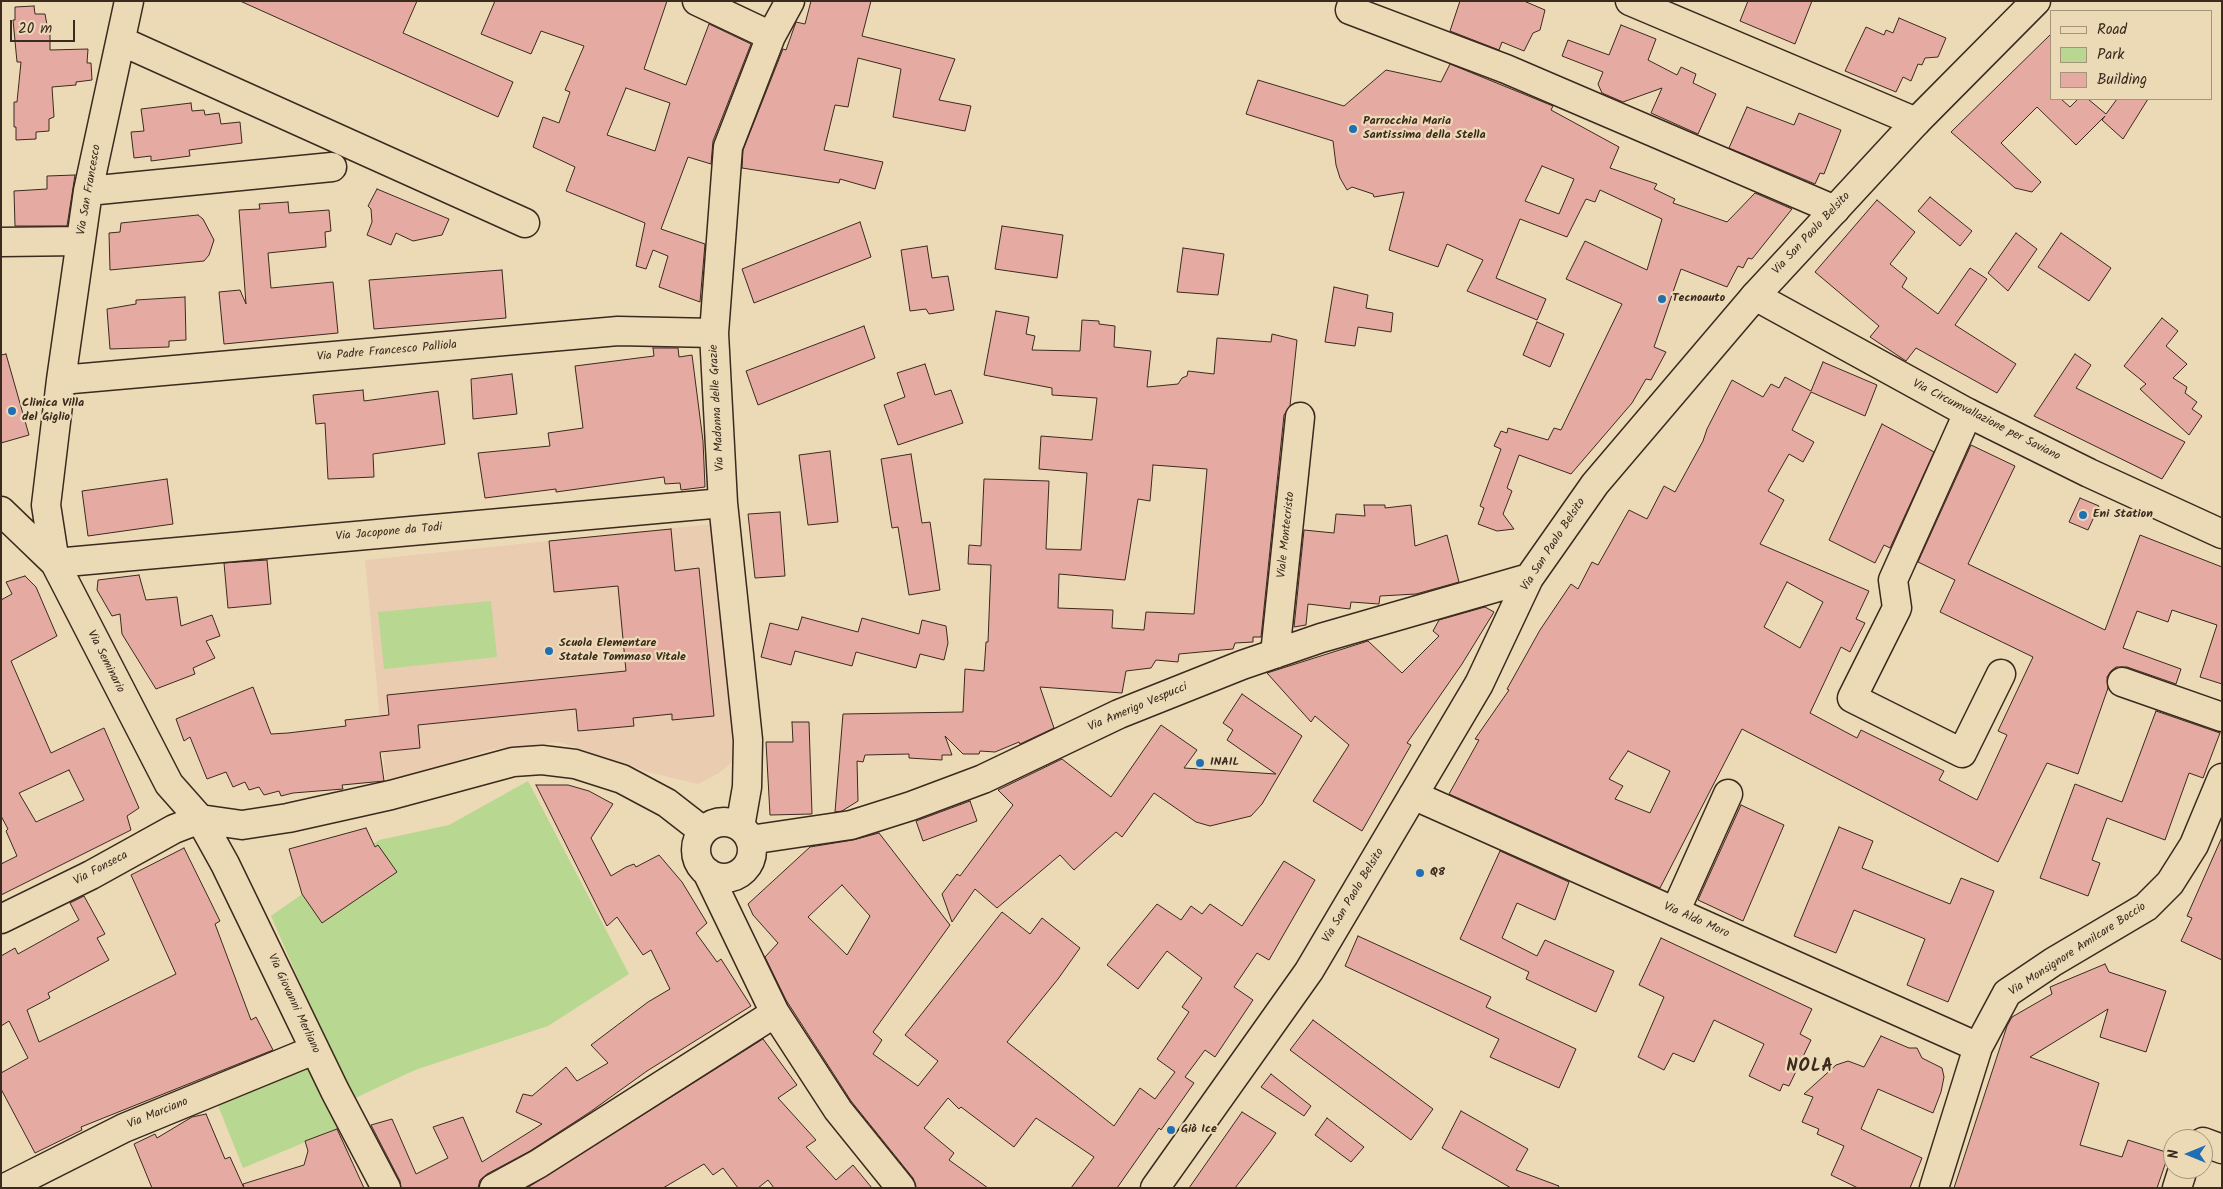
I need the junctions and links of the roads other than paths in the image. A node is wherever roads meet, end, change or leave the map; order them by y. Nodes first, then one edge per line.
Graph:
1 (130, 1) edge
2 (697, 1) edge
3 (790, 1) edge
4 (1630, 1) edge
5 (2036, 1) edge
6 (1351, 5) edge
7 (771, 36) junction
8 (121, 41) junction
9 (1916, 122) junction
10 (332, 167) dead end
11 (88, 191) junction
12 (1835, 210) junction
13 (525, 223) dead end
14 (80, 241) junction
15 (1, 242) edge
16 (1755, 296) junction
17 (714, 333) junction
18 (61, 380) junction
19 (1968, 413) junction
20 (1300, 417) dead end
21 (723, 503) junction
22 (1, 511) edge
23 (2222, 534) edge
24 (55, 562) junction
25 (1529, 578) junction
26 (1275, 654) junction
27 (2001, 674) dead end
28 (2122, 682) dead end
29 (2222, 717) edge
30 (2222, 778) edge
31 (1728, 794) dead end
32 (1413, 795) junction
33 (200, 820) junction
34 (703, 831) junction
35 (745, 833) junction
36 (707, 872) junction
37 (1675, 912) junction
38 (1, 919) edge
39 (775, 1013) junction
40 (1978, 1047) junction
41 (314, 1050) junction
42 (5, 1188) edge
43 (386, 1188) edge
44 (494, 1188) edge
45 (900, 1188) edge
46 (1154, 1188) edge
47 (1934, 1188) edge

1 - 8 street, Via San Francesco
2 - 7 street
3 - 7 street, Via Madonna delle Grazie
4 - 9 street
5 - 9 street, Via San Paolo Belsito
6 - 12 street
7 - 17 street, Via Madonna delle Grazie
8 - 11 street, Via San Francesco
8 - 13 street
9 - 12 street, Via San Paolo Belsito
10 - 11 street
11 - 14 street, Via San Francesco
12 - 16 street, Via San Paolo Belsito
14 - 15 street
14 - 18 street, Via San Francesco
16 - 19 street, Via Circumvallazione per Saviano
16 - 25 street, Via San Paolo Belsito
17 - 18 street, Via Padre Francesco Palliola
17 - 21 street, Via Madonna delle Grazie
18 - 24 street, Via San Francesco
19 - 23 street, Via Circumvallazione per Saviano
19 - 27 street
20 - 26 street, Viale Montecristo
21 - 24 street, Via Jacopone da Todi
21 - 35 street, Via Madonna delle Grazie
22 - 24 street, Via Seminario
24 - 33 street, Via Seminario
25 - 26 street, Via Amerigo Vespucci
25 - 32 street, Via San Paolo Belsito
26 - 35 street, Via Amerigo Vespucci
28 - 29 street
30 - 40 street, Via Monsignore Amilcare Boccio
31 - 37 street
32 - 37 street, Via Aldo Moro
32 - 46 street, Via San Paolo Belsito
33 - 34 street
33 - 38 street, Via Fonseca
33 - 41 street, Via Giovanni Merliano
34 - 35 street
34 - 36 street
35 - 36 street
36 - 39 street
37 - 40 street, Via Aldo Moro
39 - 44 street
39 - 45 street
40 - 47 street, Via Monsignore Amilcare Boccio
41 - 42 street, Via Marciano
41 - 43 street, Via Giovanni Merliano

